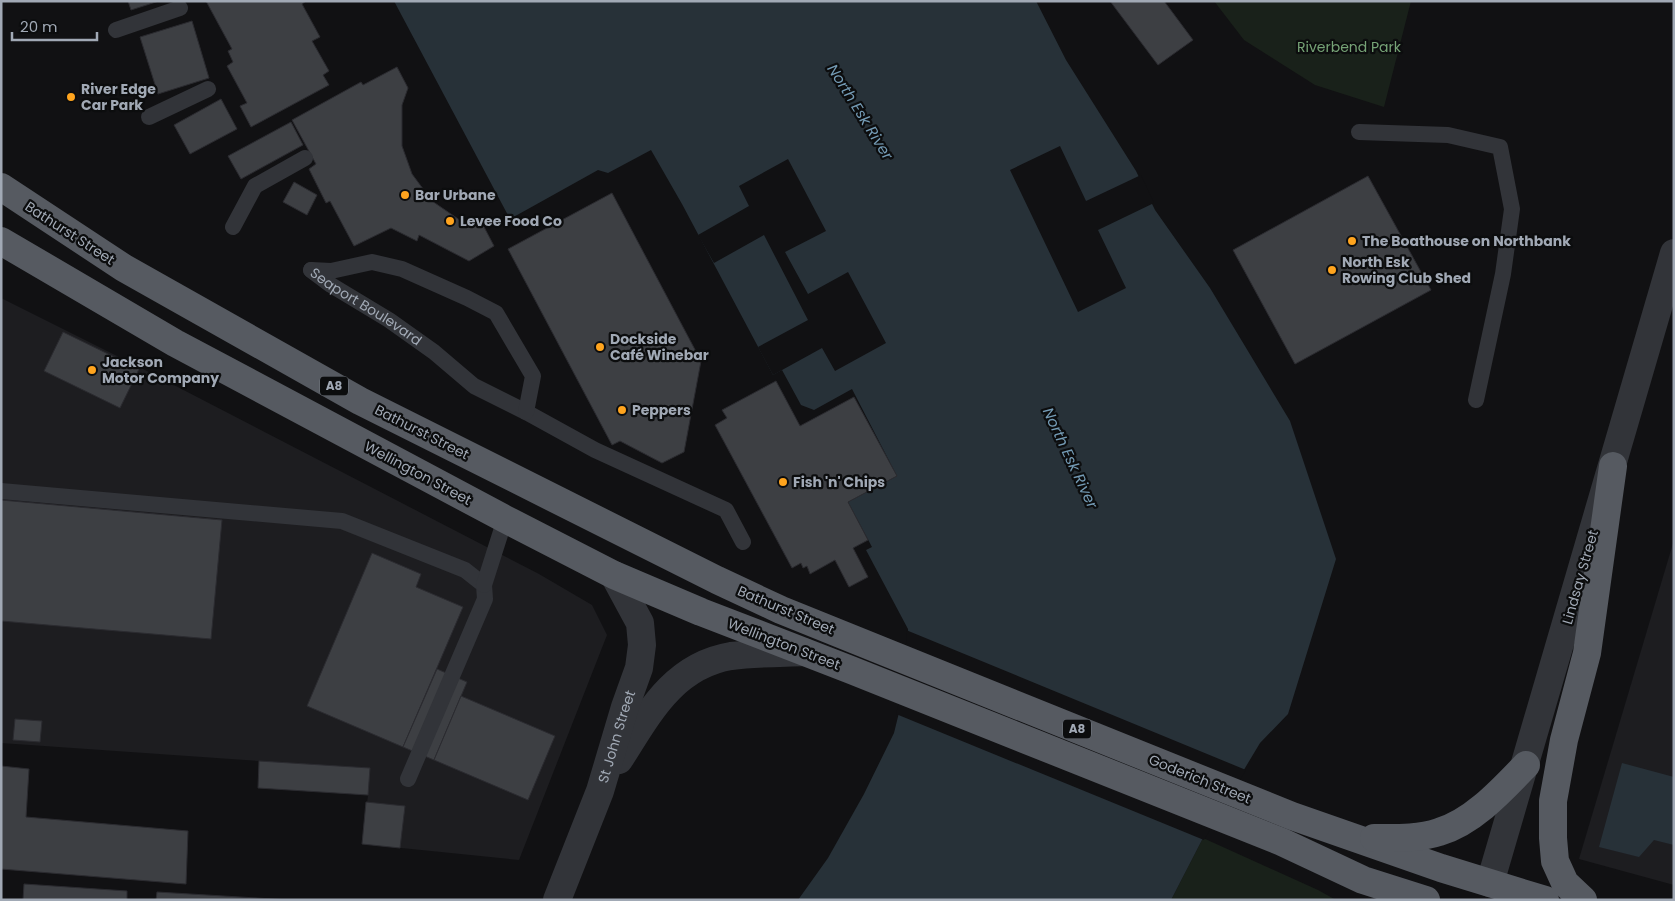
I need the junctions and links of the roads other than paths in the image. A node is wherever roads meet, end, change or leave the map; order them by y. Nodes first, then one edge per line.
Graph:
1 (180, 8) dead end
2 (116, 30) dead end
3 (208, 89) dead end
4 (149, 117) dead end
5 (1359, 132) dead end
6 (306, 158) dead end
7 (1, 187) edge
8 (233, 227) dead end
9 (1, 241) edge
10 (1674, 254) edge
11 (1476, 400) dead end
12 (526, 412) junction
13 (1613, 466) junction
14 (1, 491) edge
15 (505, 519) junction
16 (743, 542) dead end
17 (614, 575) junction
18 (484, 585) junction
19 (862, 642) joint
20 (804, 652) junction
21 (851, 670) joint
22 (1526, 764) junction
23 (408, 779) dead end
24 (600, 791) junction
25 (1350, 837) junction
26 (1363, 880) junction
27 (1487, 891) edge
28 (557, 900) edge
29 (1383, 900) edge
30 (1426, 900) edge
31 (1545, 900) edge
32 (1583, 900) edge

1 - 2 lane
3 - 4 lane
5 - 11 lane
6 - 8 lane
7 - 19 highway, Bathurst Street / A8
9 - 15 highway, Wellington Street / A8
10 - 13 street, Lindsay Street
12 - 12 lane, Seaport Boulevard
12 - 16 lane, Seaport Boulevard
13 - 22 street, Lindsay Street
13 - 32 highway
14 - 18 lane
15 - 17 highway, Wellington Street / A8
15 - 18 lane
17 - 20 highway, Wellington Street / A8
17 - 24 street, St John Street
18 - 23 lane
19 - 25 highway, Goderich Street / A8
20 - 21 highway, Wellington Street / A8
20 - 24 street
21 - 26 highway, Goderich Street / A8
22 - 25 highway
22 - 27 street, Lindsay Street
24 - 28 street, St John Street
25 - 27 highway, Goderich Street / A8
26 - 29 highway
26 - 30 highway, Goderich Street / A8
27 - 31 highway, Goderich Street / A8

